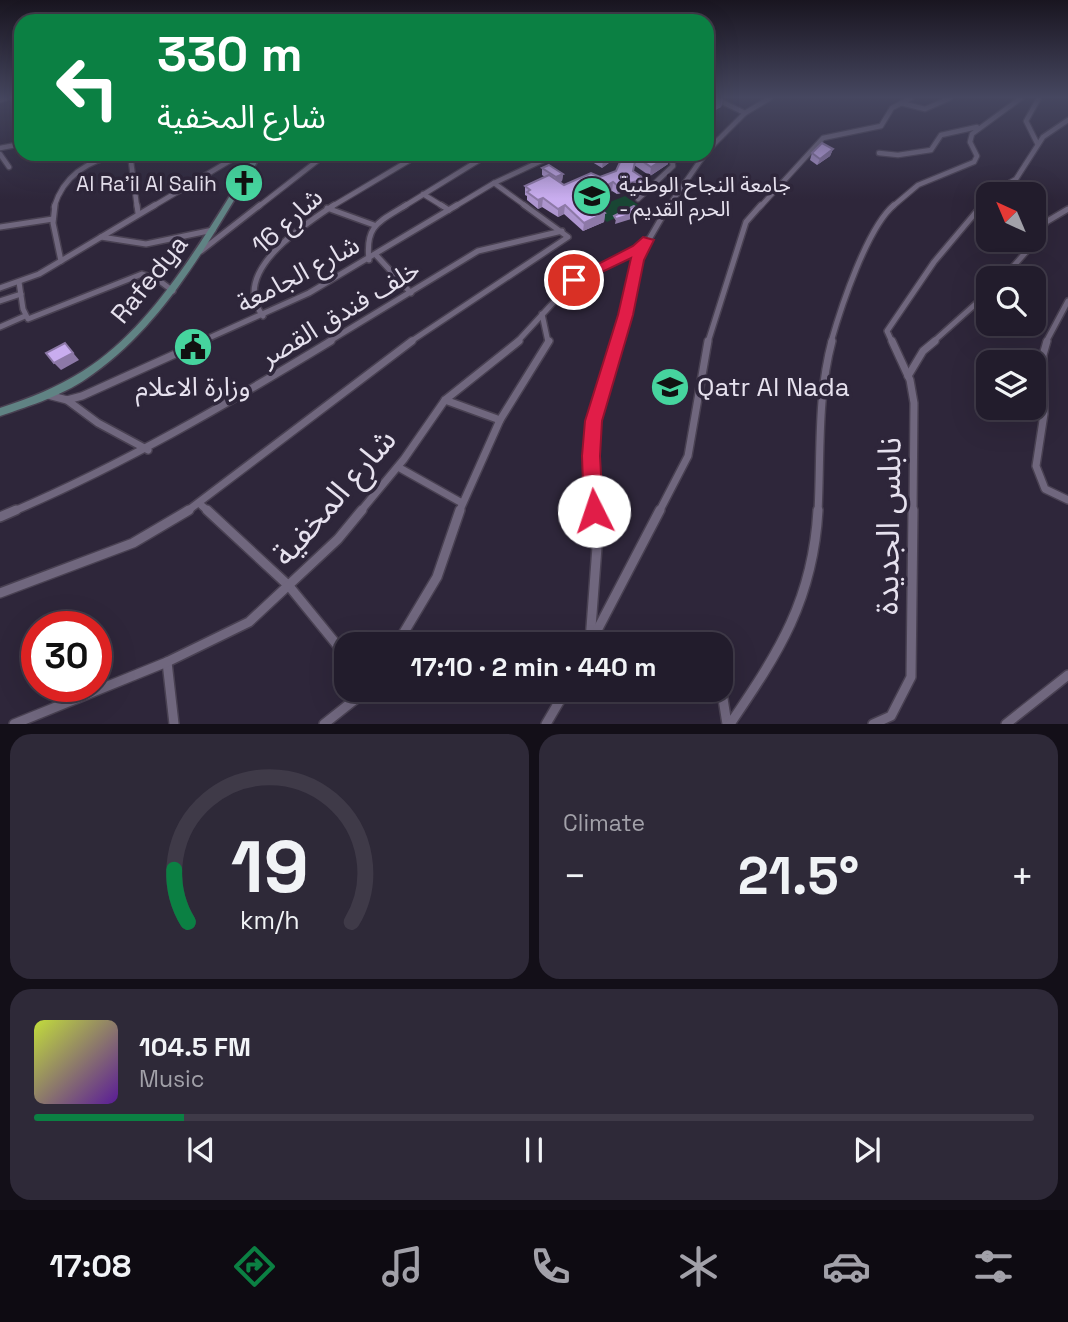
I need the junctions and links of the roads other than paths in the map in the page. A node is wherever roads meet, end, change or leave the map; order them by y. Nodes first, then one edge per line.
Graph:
1 (727, 132) edge
2 (842, 132) edge
3 (955, 132) edge
4 (975, 132) edge
5 (1031, 132) edge
6 (1052, 132) edge
7 (1037, 143) junction
8 (714, 145) edge
9 (879, 153) dead end
10 (0, 154) edge
11 (92, 161) edge
12 (131, 161) edge
13 (229, 161) edge
14 (255, 161) edge
15 (317, 161) edge
16 (408, 161) edge
17 (477, 161) edge
18 (541, 161) edge
19 (668, 161) edge
20 (701, 161) edge
21 (9, 167) dead end
22 (1011, 182) edge
23 (494, 183) junction
24 (423, 194) junction
25 (638, 199) dead end
26 (327, 208) junction
27 (1068, 209) edge
28 (449, 210) junction
29 (976, 212) edge
30 (138, 213) junction
31 (53, 219) junction
32 (374, 225) junction
33 (0, 227) edge
34 (213, 230) junction
35 (562, 232) junction
36 (101, 237) junction
37 (647, 240) junction
38 (201, 251) junction
39 (376, 255) junction
40 (369, 260) junction
41 (61, 261) junction
42 (1014, 266) edge
43 (19, 282) junction
44 (0, 288) edge
45 (173, 291) junction
46 (411, 293) junction
47 (22, 294) junction
48 (0, 301) edge
49 (1068, 301) edge
50 (976, 304) edge
51 (542, 314) junction
52 (25, 316) junction
53 (263, 316) junction
54 (0, 327) edge
55 (908, 376) junction
56 (48, 395) junction
57 (67, 400) junction
58 (445, 400) junction
59 (0, 412) edge
60 (500, 421) junction
61 (148, 450) junction
62 (398, 467) junction
63 (1068, 500) edge
64 (462, 503) junction
65 (200, 504) junction
66 (0, 517) edge
67 (289, 586) junction
68 (0, 593) edge
69 (404, 632) edge
70 (591, 632) edge
71 (596, 632) edge
72 (334, 641) edge
73 (167, 662) junction
74 (1068, 674) edge
75 (351, 702) edge
76 (559, 702) edge
77 (724, 702) edge
78 (14, 723) edge
79 (174, 723) edge
80 (324, 723) edge
81 (546, 723) edge
82 (728, 723) edge
83 (873, 723) edge
84 (1006, 723) edge

1 - 8 street
2 - 71 street
3 - 9 street
4 - 82 street
5 - 7 street
6 - 7 street, نابلس الجديدة
7 - 22 street, نابلس الجديدة
10 - 21 street
11 - 31 street
12 - 30 street
13 - 30 street
14 - 34 main road, Rafedya
15 - 38 street
16 - 26 street, شارع 16
17 - 24 street
18 - 23 street, شارع الجامعة
19 - 25 street
20 - 37 street
23 - 28 street, شارع الجامعة
23 - 35 street
24 - 28 street
24 - 32 street
26 - 32 street
26 - 53 street, شارع 16
27 - 42 street
28 - 39 street, شارع الجامعة
29 - 55 street, نابلس الجديدة
30 - 36 street
31 - 33 street
31 - 41 street
32 - 40 street
34 - 36 street
34 - 38 main road, Rafedya
35 - 46 street, خلف فندق القصر
35 - 65 street
36 - 41 street
37 - 51 street, شارع المخفية
37 - 70 street
38 - 45 main road, Rafedya
39 - 40 street, شارع الجامعة
39 - 46 street
40 - 53 street, شارع الجامعة
41 - 43 street
43 - 44 street
43 - 47 street
45 - 52 street
45 - 56 main road, Rafedya
46 - 61 street, خلف فندق القصر
47 - 48 street
47 - 52 street
49 - 63 street
50 - 55 street
51 - 58 street, شارع المخفية
51 - 60 street
52 - 54 street
53 - 57 street, شارع الجامعة
55 - 83 street, نابلس الجديدة
56 - 57 street
56 - 59 main road, Rafedya
57 - 61 street
58 - 60 street
58 - 62 street, شارع المخفية
60 - 64 street
61 - 66 street, خلف فندق القصر
62 - 64 street
62 - 67 street, شارع المخفية
64 - 69 street
65 - 67 street
65 - 68 street
67 - 72 street
67 - 73 street, شارع المخفية
73 - 78 street, شارع المخفية
73 - 79 street
74 - 84 street
75 - 80 street
76 - 81 street
77 - 82 street

